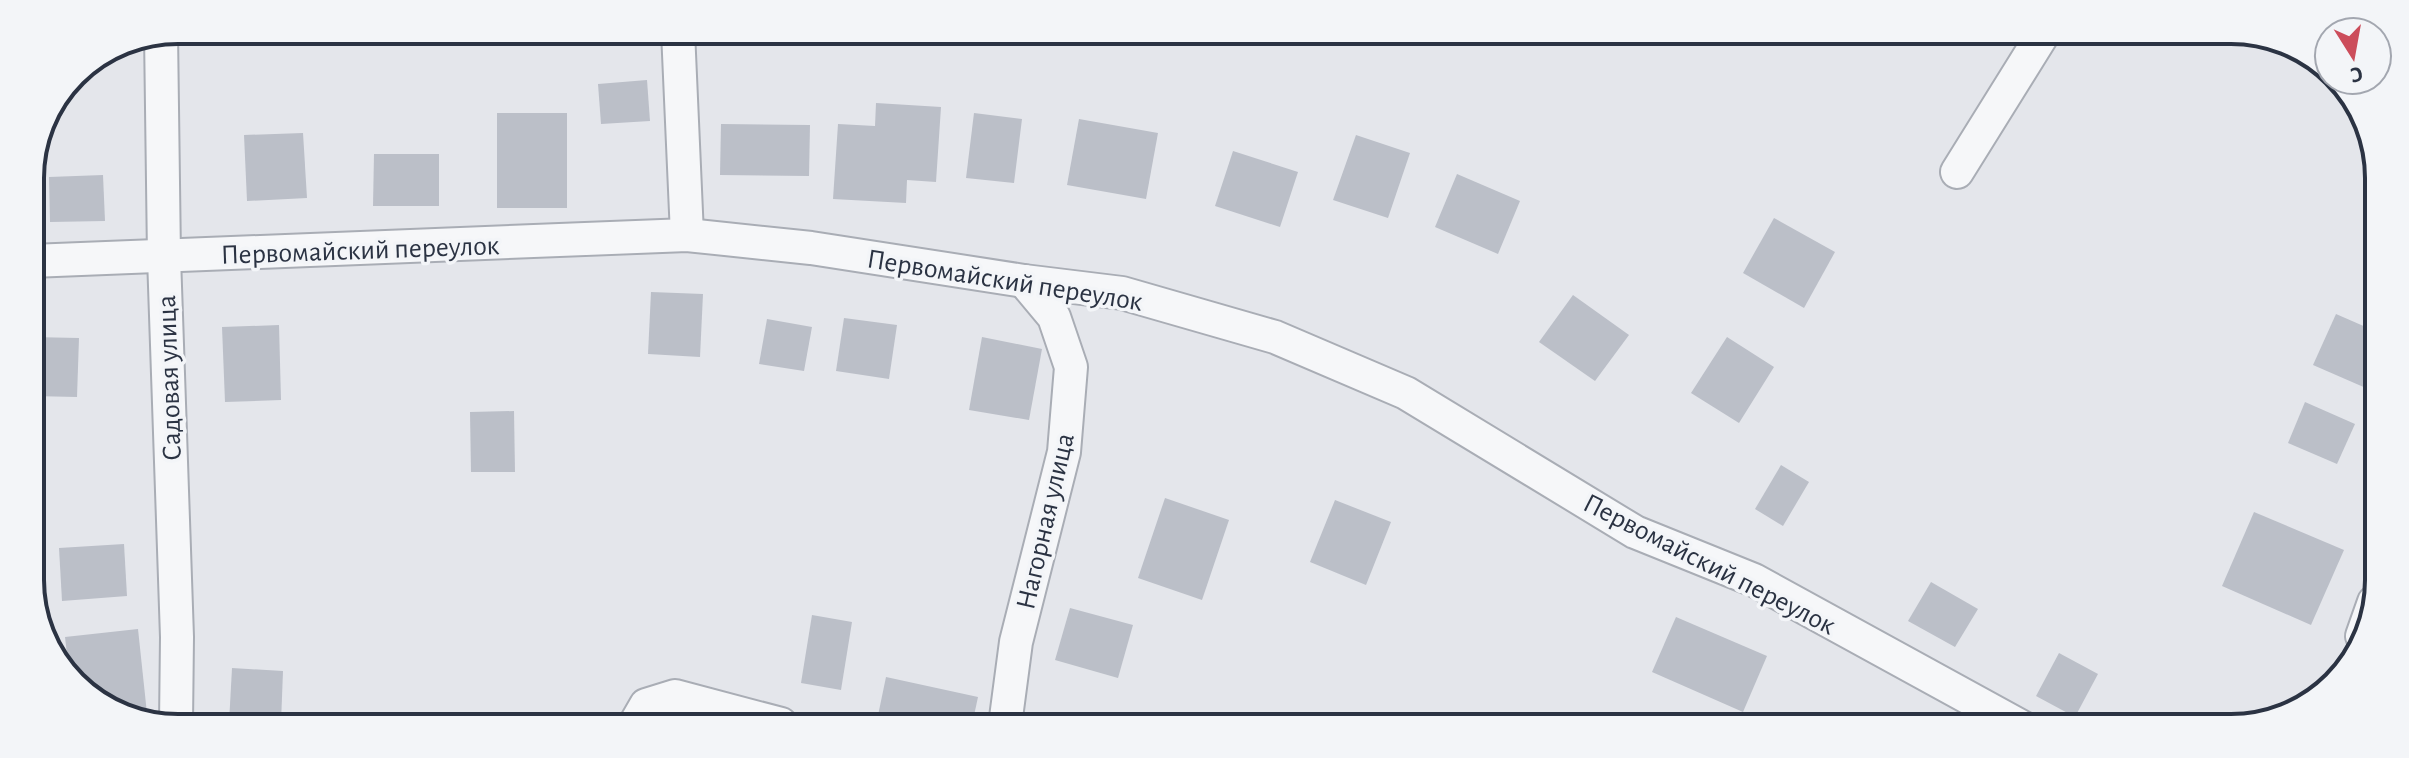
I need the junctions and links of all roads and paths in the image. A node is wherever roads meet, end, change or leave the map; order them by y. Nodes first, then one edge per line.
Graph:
1 (679, 44) edge
2 (2037, 44) edge
3 (161, 46) edge
4 (1957, 172) dead end
5 (687, 235) junction
6 (164, 257) junction
7 (44, 261) edge
8 (1024, 281) junction
9 (176, 714) edge
10 (641, 714) edge
11 (743, 714) edge
12 (1006, 714) edge
13 (1998, 714) edge

1 - 5 street
2 - 4 street
3 - 6 street, Садовая улица
5 - 6 street, Первомайский переулок
5 - 8 street, Первомайский переулок
6 - 7 street, Первомайский переулок
6 - 9 street, Садовая улица
8 - 12 street, Нагорная улица
8 - 13 street, Первомайский переулок
10 - 11 street

